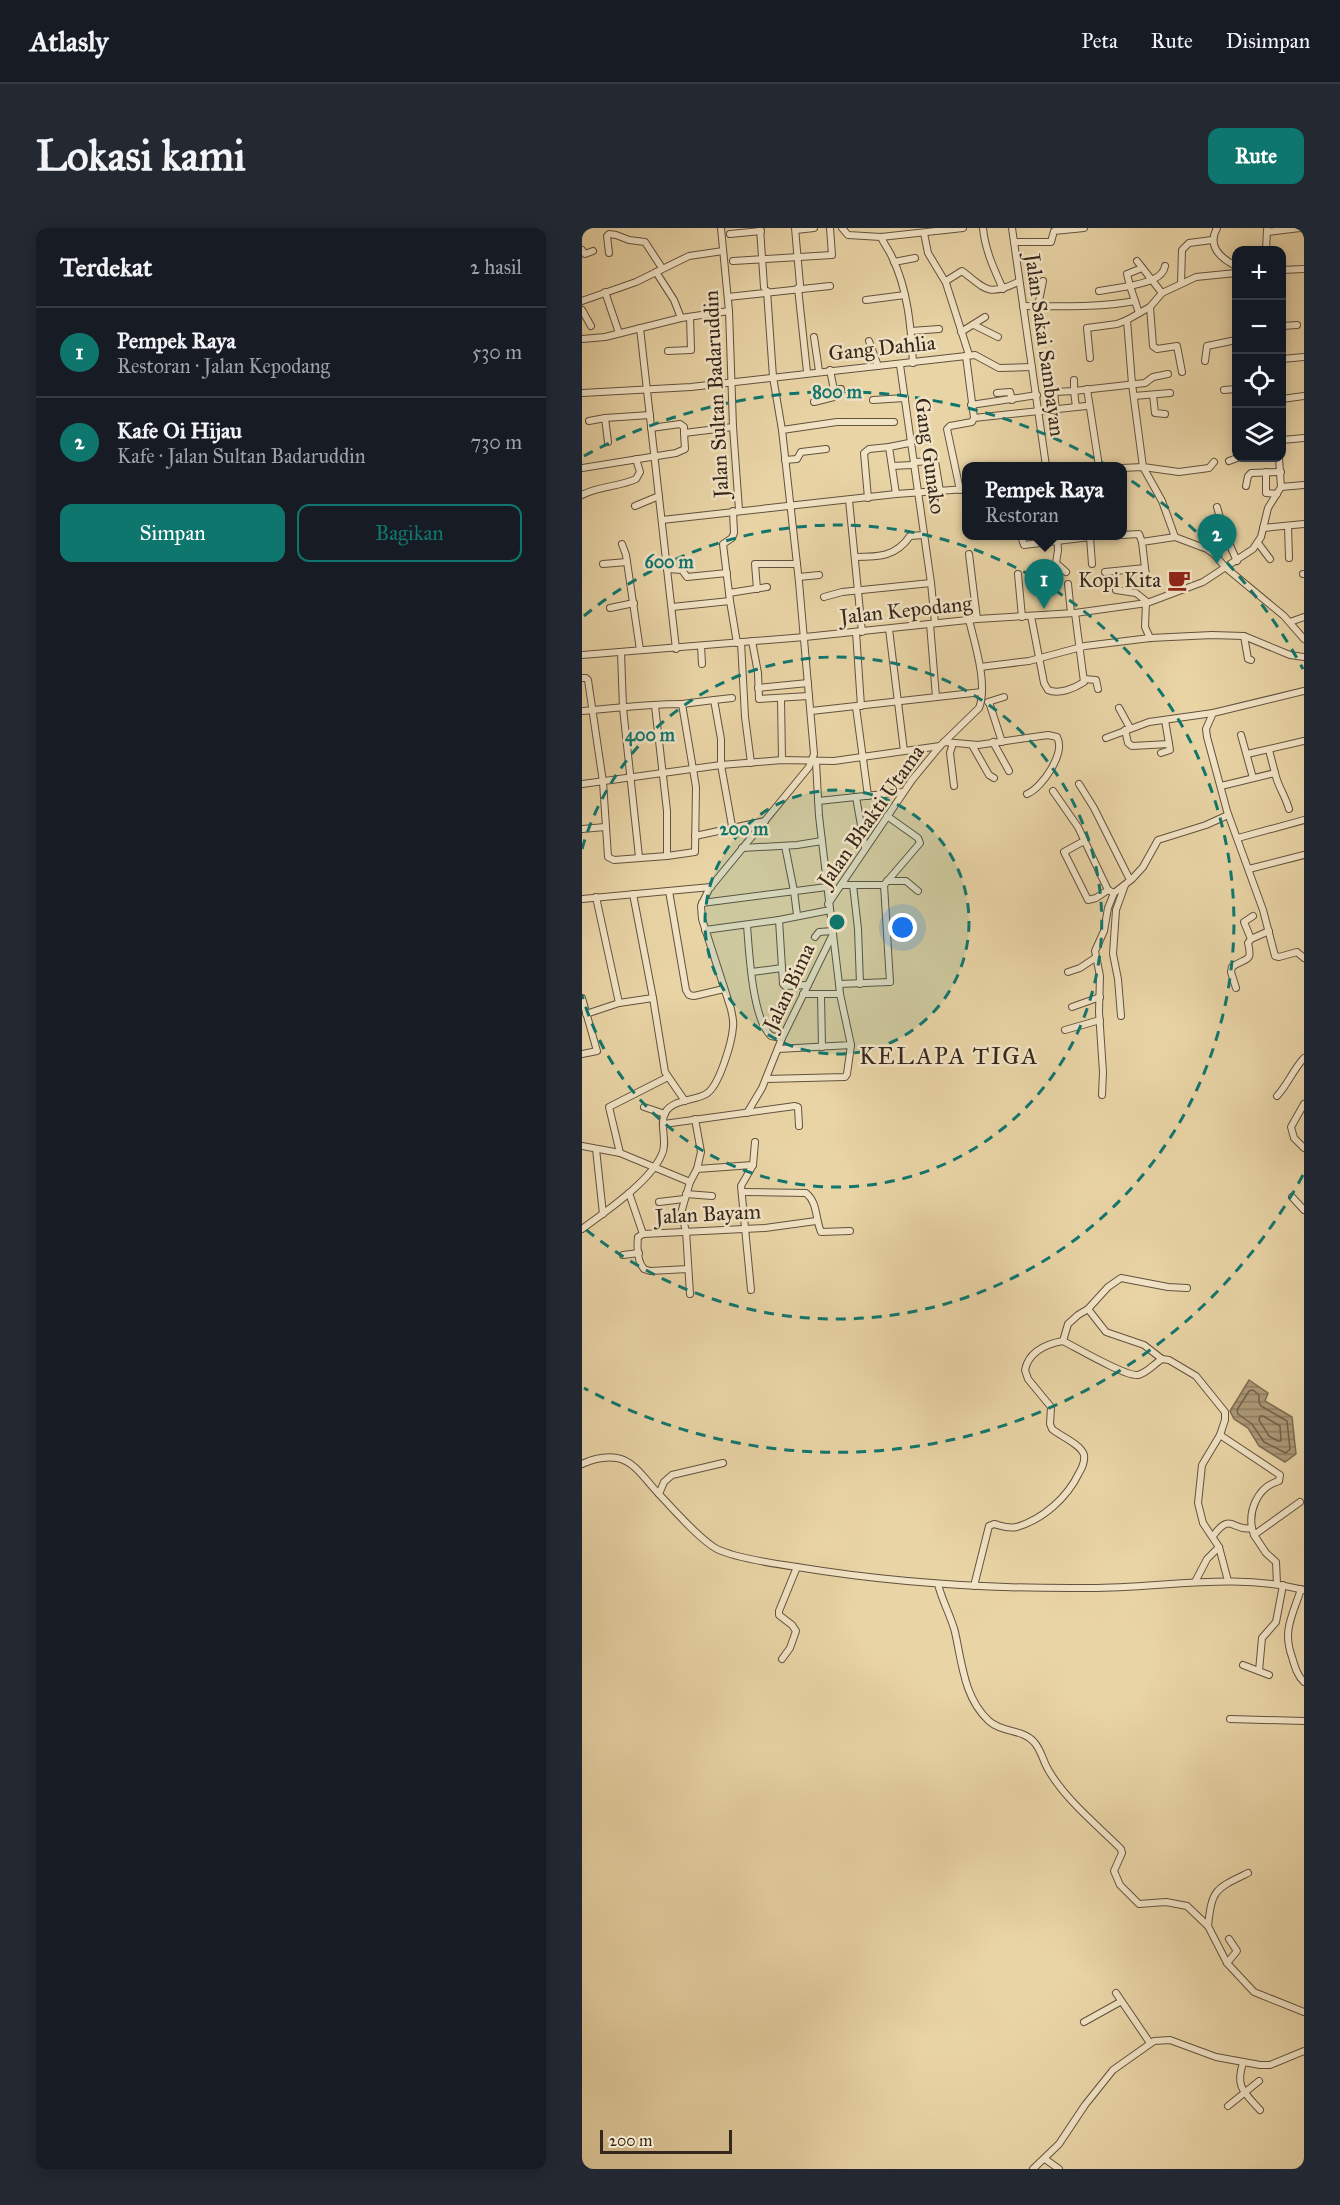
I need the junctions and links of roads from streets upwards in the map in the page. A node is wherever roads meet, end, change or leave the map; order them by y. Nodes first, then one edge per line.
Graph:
1 (721, 228) edge
2 (814, 228) edge
3 (830, 228) edge
4 (842, 228) edge
5 (860, 228) edge
6 (963, 228) edge
7 (983, 228) edge
8 (1012, 228) edge
9 (1084, 228) edge
10 (1217, 228) edge
11 (1300, 228) edge
12 (760, 229) edge
13 (796, 229) edge
14 (1267, 230) edge
15 (896, 231) edge
16 (924, 233) junction
17 (730, 234) dead end
18 (861, 236) junction
19 (881, 237) junction
20 (1212, 240) junction
21 (1014, 242) junction
22 (1266, 246) edge
23 (582, 250) edge
24 (593, 251) dead end
25 (723, 251) junction
26 (609, 253) dead end
27 (798, 256) junction
28 (762, 258) junction
29 (915, 258) dead end
30 (734, 261) dead end
31 (894, 261) junction
32 (1137, 261) dead end
33 (1232, 263) edge
34 (1165, 266) dead end
35 (1142, 268) junction
36 (1304, 269) edge
37 (659, 270) junction
38 (1286, 270) edge
39 (1232, 273) edge
40 (1152, 280) junction
41 (946, 281) junction
42 (1043, 281) dead end
43 (1018, 282) junction
44 (1181, 284) junction
45 (830, 286) dead end
46 (1130, 286) junction
47 (799, 287) junction
48 (765, 289) junction
49 (1003, 289) junction
50 (1099, 291) dead end
51 (605, 292) junction
52 (1162, 292) junction
53 (905, 295) junction
54 (728, 297) junction
55 (866, 300) dead end
56 (582, 301) edge
57 (1135, 301) junction
58 (1023, 306) junction
59 (1038, 306) junction
60 (1150, 307) junction
61 (582, 310) edge
62 (729, 311) junction
63 (1139, 314) junction
64 (690, 317) junction
65 (985, 317) dead end
66 (681, 318) junction
67 (1128, 320) junction
68 (974, 325) junction
69 (1297, 325) dead end
70 (591, 326) dead end
71 (1286, 326) edge
72 (640, 328) junction
73 (939, 329) dead end
74 (911, 331) junction
75 (619, 333) junction
76 (961, 333) junction
77 (814, 337) dead end
78 (998, 337) dead end
79 (582, 339) edge
80 (869, 341) dead end
81 (1232, 341) edge
82 (668, 351) dead end
83 (968, 356) junction
84 (1304, 357) edge
85 (1090, 358) dead end
86 (1286, 359) edge
87 (1205, 361) dead end
88 (913, 363) junction
89 (900, 365) junction
90 (878, 366) junction
91 (1032, 367) junction
92 (830, 370) junction
93 (819, 371) junction
94 (807, 372) junction
95 (1182, 372) dead end
96 (1168, 374) dead end
97 (773, 377) junction
98 (1074, 380) dead end
99 (732, 382) junction
100 (1132, 384) junction
101 (1086, 389) junction
102 (1232, 389) edge
103 (647, 390) junction
104 (1224, 390) dead end
105 (1074, 391) junction
106 (582, 393) edge
107 (997, 393) dead end
108 (1170, 393) dead end
109 (1036, 395) junction
110 (1153, 395) junction
111 (1134, 396) junction
112 (1304, 396) edge
113 (905, 398) junction
114 (1286, 398) edge
115 (873, 400) dead end
116 (1012, 400) junction
117 (814, 402) dead end
118 (971, 405) junction
119 (1086, 406) dead end
120 (1076, 407) junction
121 (1056, 410) junction
122 (1039, 411) junction
123 (1165, 414) dead end
124 (650, 415) junction
125 (605, 418) junction
126 (974, 418) junction
127 (589, 421) dead end
128 (894, 422) dead end
129 (733, 427) junction
130 (651, 428) junction
131 (782, 430) junction
132 (684, 433) junction
133 (1304, 438) edge
134 (1286, 440) edge
135 (608, 442) dead end
136 (909, 443) dead end
137 (889, 447) junction
138 (826, 449) dead end
139 (654, 456) junction
140 (636, 459) junction
141 (785, 460) junction
142 (1232, 460) edge
143 (1229, 461) dead end
144 (1045, 462) edge
145 (1098, 462) edge
146 (1214, 462) dead end
147 (1280, 462) edge
148 (913, 463) junction
149 (892, 466) junction
150 (1143, 467) junction
151 (582, 468) edge
152 (1127, 468) edge
153 (1266, 472) junction
154 (1281, 472) junction
155 (1304, 485) edge
156 (962, 486) edge
157 (1246, 486) dead end
158 (1281, 487) junction
159 (962, 490) edge
160 (940, 491) junction
161 (896, 494) junction
162 (918, 494) junction
163 (1277, 494) junction
164 (582, 495) edge
165 (659, 496) junction
166 (868, 498) junction
167 (849, 500) junction
168 (634, 506) dead end
169 (790, 507) junction
170 (1217, 507) dead end
171 (736, 511) junction
172 (662, 520) junction
173 (1304, 524) edge
174 (1288, 526) junction
175 (1263, 528) junction
176 (924, 535) junction
177 (1127, 535) edge
178 (1175, 537) junction
179 (1023, 540) edge
180 (1048, 540) edge
181 (1058, 540) edge
182 (1090, 540) edge
183 (1142, 542) junction
184 (1258, 543) junction
185 (622, 544) dead end
186 (969, 554) dead end
187 (855, 557) junction
188 (1288, 558) dead end
189 (1270, 559) dead end
190 (1237, 561) junction
191 (627, 562) junction
192 (603, 564) dead end
193 (797, 564) junction
194 (1092, 564) dead end
195 (1226, 567) junction
196 (1145, 568) junction
197 (667, 569) junction
198 (1066, 572) dead end
199 (1105, 572) dead end
200 (727, 573) junction
201 (1018, 574) dead end
202 (819, 575) dead end
203 (799, 577) junction
204 (1147, 581) dead end
205 (931, 583) junction
206 (1068, 584) dead end
207 (767, 587) dead end
208 (757, 589) junction
209 (858, 590) junction
210 (1116, 590) dead end
211 (729, 593) junction
212 (824, 597) dead end
213 (730, 601) junction
214 (634, 603) junction
215 (1147, 603) junction
216 (610, 608) dead end
217 (672, 608) junction
218 (1073, 613) junction
219 (1031, 616) junction
220 (1022, 617) junction
221 (1304, 617) edge
222 (973, 620) junction
223 (1290, 622) junction
224 (932, 623) junction
225 (889, 629) junction
226 (859, 632) junction
227 (1244, 636) junction
228 (805, 637) junction
229 (1150, 638) junction
230 (1304, 639) edge
231 (752, 641) junction
232 (739, 642) junction
233 (701, 646) junction
234 (1080, 648) junction
235 (676, 649) junction
236 (640, 650) junction
237 (621, 652) junction
238 (582, 655) edge
239 (1304, 657) edge
240 (1038, 659) junction
241 (1251, 660) dead end
242 (702, 664) dead end
243 (980, 667) junction
244 (582, 678) edge
245 (1084, 679) junction
246 (808, 683) junction
247 (759, 688) junction
248 (1098, 689) dead end
249 (1304, 691) edge
250 (982, 692) junction
251 (809, 696) junction
252 (936, 697) junction
253 (732, 698) dead end
254 (1004, 698) dead end
255 (781, 699) junction
256 (714, 700) junction
257 (897, 702) junction
258 (981, 702) junction
259 (989, 702) junction
260 (682, 704) junction
261 (655, 706) junction
262 (858, 707) junction
263 (622, 708) junction
264 (1119, 708) dead end
265 (1234, 709) junction
266 (591, 710) junction
267 (582, 711) edge
268 (811, 711) junction
269 (1213, 713) junction
270 (1236, 717) dead end
271 (1165, 720) junction
272 (1128, 729) junction
273 (1241, 735) dead end
274 (1106, 738) dead end
275 (1304, 741) edge
276 (993, 742) junction
277 (1002, 742) junction
278 (953, 743) junction
279 (942, 744) junction
280 (1169, 744) junction
281 (972, 745) junction
282 (1269, 750) junction
283 (904, 751) junction
284 (1161, 753) dead end
285 (1246, 754) junction
286 (864, 756) junction
287 (782, 760) junction
288 (814, 762) junction
289 (751, 763) junction
290 (721, 765) junction
291 (693, 769) junction
292 (1009, 771) dead end
293 (1275, 772) junction
294 (663, 774) junction
295 (994, 778) dead end
296 (1254, 778) junction
297 (631, 779) junction
298 (603, 782) junction
299 (582, 784) edge
300 (1079, 784) dead end
301 (954, 786) dead end
302 (1221, 786) junction
303 (1053, 790) dead end
304 (903, 792) junction
305 (1027, 794) dead end
306 (868, 796) junction
307 (856, 797) junction
308 (818, 801) junction
309 (1289, 808) dead end
310 (1228, 815) junction
311 (887, 816) junction
312 (765, 820) junction
313 (1304, 820) edge
314 (732, 826) junction
315 (605, 827) junction
316 (582, 829) edge
317 (695, 836) junction
318 (1238, 838) junction
319 (1084, 841) junction
320 (822, 842) junction
321 (785, 846) junction
322 (742, 848) junction
323 (865, 848) junction
324 (1304, 855) edge
325 (667, 856) junction
326 (639, 857) junction
327 (1249, 869) junction
328 (886, 883) junction
329 (1128, 883) junction
330 (843, 885) junction
331 (853, 885) junction
332 (711, 887) junction
333 (826, 887) junction
334 (669, 891) junction
335 (794, 891) junction
336 (918, 891) dead end
337 (1111, 892) junction
338 (633, 894) junction
339 (596, 897) junction
340 (582, 899) edge
341 (702, 903) junction
342 (829, 907) junction
343 (797, 915) junction
344 (1253, 916) dead end
345 (779, 920) junction
346 (747, 924) junction
347 (705, 930) junction
348 (1269, 931) junction
349 (833, 932) junction
350 (815, 937) dead end
351 (1251, 939) junction
352 (1095, 958) junction
353 (1304, 958) edge
354 (782, 968) junction
355 (752, 972) junction
356 (1068, 972) dead end
357 (839, 984) junction
358 (860, 984) junction
359 (808, 985) junction
360 (1236, 988) dead end
361 (724, 989) junction
362 (803, 994) junction
363 (840, 994) junction
364 (821, 995) junction
365 (1100, 997) junction
366 (582, 998) edge
367 (653, 998) junction
368 (620, 1004) junction
369 (1072, 1006) dead end
370 (586, 1014) junction
371 (1122, 1016) dead end
372 (1100, 1020) junction
373 (585, 1026) edge
374 (1065, 1030) dead end
375 (782, 1038) junction
376 (851, 1045) junction
377 (822, 1047) junction
378 (778, 1049) junction
379 (582, 1054) edge
380 (1304, 1058) edge
381 (668, 1077) junction
382 (766, 1079) junction
383 (1102, 1095) dead end
384 (1277, 1096) dead end
385 (685, 1101) junction
386 (1304, 1104) edge
387 (644, 1107) dead end
388 (747, 1113) junction
389 (665, 1114) junction
390 (695, 1119) junction
391 (664, 1124) junction
392 (799, 1126) dead end
393 (755, 1142) dead end
394 (582, 1146) edge
395 (1303, 1146) edge
396 (596, 1149) junction
397 (620, 1152) junction
398 (753, 1165) junction
399 (654, 1166) junction
400 (697, 1169) junction
401 (690, 1182) junction
402 (742, 1192) junction
403 (629, 1193) junction
404 (712, 1196) dead end
405 (685, 1197) junction
406 (1292, 1197) dead end
407 (659, 1202) dead end
408 (1304, 1210) edge
409 (603, 1214) junction
410 (816, 1221) junction
411 (745, 1227) junction
412 (582, 1229) edge
413 (686, 1231) junction
414 (850, 1231) dead end
415 (643, 1234) junction
416 (639, 1253) junction
417 (623, 1255) dead end
418 (688, 1269) junction
419 (1187, 1288) dead end
420 (751, 1290) dead end
421 (690, 1294) dead end
422 (1088, 1309) junction
423 (1063, 1341) junction
424 (1162, 1359) junction
425 (1220, 1435) junction
426 (723, 1463) dead end
427 (582, 1464) edge
428 (658, 1494) junction
429 (1300, 1502) dead end
430 (1252, 1532) junction
431 (1213, 1536) junction
432 (1219, 1547) junction
433 (797, 1568) junction
434 (1228, 1581) junction
435 (1196, 1582) junction
436 (938, 1584) junction
437 (1280, 1585) junction
438 (974, 1586) junction
439 (1303, 1589) edge
440 (782, 1659) dead end
441 (1243, 1665) dead end
442 (1259, 1671) junction
443 (1269, 1675) dead end
444 (1304, 1682) edge
445 (1230, 1719) dead end
446 (1304, 1721) edge
447 (1248, 1874) dead end
448 (1208, 1926) junction
449 (1229, 1939) dead end
450 (1227, 1963) junction
451 (1116, 1993) dead end
452 (1120, 2002) junction
453 (1304, 2012) edge
454 (1084, 2022) dead end
455 (1150, 2043) junction
456 (1304, 2050) edge
457 (1243, 2063) junction
458 (1259, 2081) dead end
459 (1245, 2093) junction
460 (1228, 2106) dead end
461 (1260, 2110) dead end
462 (1045, 2158) junction
463 (1033, 2169) edge
464 (1059, 2169) edge

1 - 25 street, Jalan Sultan Badaruddin
2 - 13 street
3 - 27 street
4 - 18 street
5 - 18 street
6 - 16 street
7 - 49 street
8 - 21 street, Jalan Sakai Sambayan
9 - 21 street
10 - 20 street
11 - 14 street
12 - 17 street
12 - 28 street, Jalan Bima
13 - 27 street
14 - 22 street
15 - 16 street
15 - 19 street
16 - 41 street
18 - 19 street
19 - 31 street
20 - 33 street
20 - 44 street
21 - 43 street, Jalan Sakai Sambayan
23 - 24 street
25 - 37 street
25 - 54 street, Jalan Sultan Badaruddin
26 - 37 street
27 - 28 street
27 - 47 street
28 - 30 street
28 - 48 street, Jalan Bima
29 - 31 street
31 - 53 street
32 - 35 street
34 - 40 street
35 - 40 street
35 - 46 street
36 - 38 street
37 - 51 street
37 - 66 street
39 - 44 street
40 - 46 street
40 - 52 street
41 - 49 street
41 - 76 street
42 - 59 street
43 - 49 street
43 - 58 street, Jalan Sakai Sambayan
44 - 52 street
45 - 47 street
46 - 50 street
46 - 57 street
47 - 48 street
47 - 94 street
48 - 54 street
48 - 97 street, Jalan Bima
51 - 56 street
51 - 75 street
52 - 60 street
53 - 55 street
53 - 74 street
54 - 62 street, Jalan Sultan Badaruddin
57 - 59 street
57 - 63 street
58 - 59 street
58 - 91 street, Jalan Sakai Sambayan
60 - 63 street
60 - 95 street
61 - 70 street
62 - 64 street
62 - 99 street, Jalan Sultan Badaruddin
63 - 67 street
64 - 66 street
64 - 82 street
65 - 68 street
66 - 72 street
67 - 85 street
67 - 100 street
68 - 76 street
68 - 78 street
69 - 71 street
72 - 75 street
72 - 103 street
73 - 74 street
74 - 88 street
75 - 79 street
76 - 83 street
77 - 93 street
80 - 90 street
81 - 87 street
83 - 88 street, Gang Dahlia
83 - 91 street, Gang Dahlia
83 - 118 street
84 - 86 street
88 - 89 street, Gang Dahlia
89 - 90 street, Gang Dahlia
89 - 113 street, Gang Gunako
90 - 92 street, Gang Dahlia
91 - 109 street, Jalan Sakai Sambayan
92 - 93 street, Gang Dahlia
92 - 117 street
93 - 94 street, Gang Dahlia
94 - 97 street, Gang Dahlia
96 - 100 street
97 - 99 street, Gang Dahlia
97 - 131 street, Jalan Bima
98 - 105 street
99 - 103 street, Gang Dahlia
99 - 129 street, Jalan Sultan Badaruddin
100 - 101 street
100 - 111 street
101 - 105 street
101 - 145 street
102 - 104 street
103 - 106 street, Gang Dahlia
103 - 124 street
105 - 120 street
105 - 121 street
107 - 116 street
108 - 110 street
109 - 116 street
109 - 122 street, Jalan Sakai Sambayan
110 - 111 street
110 - 123 street
111 - 150 street
112 - 114 street
113 - 115 street
113 - 148 street, Gang Gunako
116 - 118 street
118 - 126 street
119 - 120 street
120 - 121 street
121 - 122 street
122 - 126 street
122 - 144 street, Jalan Sakai Sambayan
124 - 125 street
124 - 130 street
125 - 127 street
125 - 135 street
126 - 156 street
128 - 131 street
129 - 132 street
129 - 171 street, Jalan Sultan Badaruddin
130 - 132 street
130 - 139 street
131 - 141 street, Jalan Bima
132 - 139 street
133 - 134 street
136 - 137 street
137 - 149 street
137 - 166 street
138 - 141 street
139 - 140 street
139 - 165 street
140 - 151 street
140 - 164 street
141 - 169 street, Jalan Bima
142 - 143 street
146 - 150 street
147 - 154 street
148 - 149 street
148 - 160 street
148 - 162 street, Gang Gunako
149 - 161 street
150 - 152 street
150 - 178 street
153 - 154 street
153 - 157 street
153 - 163 street
154 - 158 street
155 - 158 street
158 - 163 street
159 - 160 street, Jalan Sultan Badaruddin
160 - 162 street, Jalan Sultan Badaruddin
161 - 162 street, Jalan Sultan Badaruddin
161 - 166 street, Jalan Sultan Badaruddin
162 - 176 street, Gang Gunako
163 - 175 street
165 - 168 street
165 - 172 street
166 - 167 street, Jalan Sultan Badaruddin
167 - 169 street, Jalan Sultan Badaruddin
167 - 187 street
169 - 171 street, Jalan Sultan Badaruddin
169 - 193 street, Jalan Bima
170 - 190 street
171 - 172 street
171 - 200 street
172 - 197 street
173 - 174 street
174 - 175 street
174 - 188 street
175 - 184 street
176 - 187 street
176 - 205 street, Gang Gunako
177 - 183 street
178 - 183 street
178 - 195 street
179 - 180 street
181 - 198 street
182 - 194 street
183 - 196 street
184 - 189 street
184 - 190 street, Jalan Kepodang
185 - 191 street
186 - 222 street
187 - 209 street
190 - 195 street, Jalan Kepodang
191 - 192 street
191 - 214 street
193 - 203 street, Jalan Bima
193 - 208 street
195 - 215 street, Jalan Kepodang
195 - 223 street
196 - 199 street
196 - 204 street
197 - 200 street
197 - 217 street
200 - 211 street
201 - 220 street
202 - 203 street
203 - 228 street, Jalan Bima
205 - 209 street
205 - 224 street, Gang Gunako
206 - 218 street
207 - 208 street
208 - 211 street
209 - 212 street
209 - 226 street
210 - 215 street
211 - 213 street
213 - 217 street
213 - 232 street
214 - 216 street
214 - 236 street
215 - 218 street, Jalan Kepodang
215 - 229 street
217 - 235 street
218 - 219 street, Jalan Kepodang
218 - 234 street
219 - 220 street, Jalan Kepodang
219 - 240 street
220 - 222 street, Jalan Kepodang
221 - 223 street
222 - 224 street, Jalan Kepodang
222 - 243 street
223 - 230 street
224 - 225 street, Jalan Kepodang
224 - 252 street, Gang Gunako
225 - 226 street, Jalan Kepodang
225 - 257 street
226 - 228 street, Jalan Kepodang
226 - 262 street
227 - 229 street
227 - 239 street
227 - 241 street
228 - 231 street, Jalan Kepodang
228 - 246 street, Jalan Bima
229 - 234 street
231 - 232 street, Jalan Kepodang
231 - 247 street
232 - 233 street, Jalan Kepodang
232 - 289 street
233 - 235 street, Jalan Kepodang
233 - 242 street
234 - 240 street
234 - 245 street
235 - 236 street, Jalan Kepodang
236 - 237 street, Jalan Kepodang
237 - 238 street, Jalan Kepodang
237 - 263 street
240 - 243 street
240 - 245 street
243 - 250 street
244 - 266 street
245 - 248 street
246 - 247 street
246 - 251 street, Jalan Bima
247 - 255 street
249 - 265 street
250 - 252 street
250 - 258 street
251 - 255 street
251 - 268 street, Jalan Bima
252 - 257 street
253 - 256 street
254 - 259 street
255 - 287 street
256 - 260 street
256 - 290 street
257 - 262 street
257 - 283 street
258 - 259 street
258 - 279 street, Jalan Bhakti Utama
259 - 277 street
260 - 261 street
260 - 291 street
261 - 263 street
261 - 294 street
262 - 268 street
262 - 286 street
263 - 266 street
263 - 297 street
264 - 272 street
265 - 269 street
265 - 270 street
266 - 267 street
266 - 298 street
268 - 288 street, Jalan Bima
269 - 271 street
269 - 302 street
271 - 272 street
271 - 280 street
272 - 274 street
272 - 280 street
273 - 285 street
275 - 282 street
276 - 277 street
276 - 281 street
276 - 292 street
277 - 305 street
278 - 279 street
278 - 281 street
278 - 301 street
279 - 283 street
279 - 304 street, Jalan Bhakti Utama
280 - 284 street
281 - 295 street
282 - 285 street
282 - 293 street
283 - 286 street
285 - 296 street
286 - 288 street
286 - 306 street
287 - 288 street
287 - 289 street
288 - 308 street, Jalan Bima
288 - 312 street
289 - 290 street
290 - 291 street
290 - 314 street
291 - 294 street
291 - 317 street
293 - 296 street
293 - 309 street
294 - 297 street
294 - 325 street
296 - 302 street
297 - 298 street
297 - 326 street
298 - 299 street
298 - 315 street
300 - 329 street
302 - 310 street
303 - 319 street
304 - 306 street
304 - 311 street, Jalan Bhakti Utama
306 - 307 street
307 - 308 street
307 - 323 street
308 - 320 street, Jalan Bima
310 - 318 street
310 - 329 street
311 - 323 street, Jalan Bhakti Utama
311 - 328 street
312 - 314 street
312 - 322 street
313 - 318 street
314 - 317 street
315 - 316 street
315 - 326 street
317 - 325 street
318 - 327 street
319 - 337 street
319 - 337 street
320 - 321 street
320 - 333 street, Jalan Bima
321 - 322 street
321 - 335 street
322 - 332 street
323 - 330 street, Jalan Bhakti Utama
324 - 327 street
325 - 326 street
327 - 348 street
328 - 331 street
328 - 336 street
328 - 358 street
329 - 337 street
329 - 371 street
330 - 331 street
330 - 342 street, Jalan Bhakti Utama
331 - 358 street
332 - 334 street
332 - 341 street
333 - 335 street
333 - 342 street, Jalan Bima
334 - 338 street
334 - 361 street
335 - 341 street
335 - 343 street
337 - 352 street
338 - 339 street
338 - 367 street
339 - 340 street
339 - 368 street
341 - 347 street
342 - 343 street
342 - 349 street, Jalan Bima
343 - 345 street
344 - 351 street
345 - 346 street
345 - 354 street
346 - 347 street
346 - 355 street
347 - 361 street
348 - 351 street
348 - 353 street
349 - 350 street
349 - 357 street
349 - 359 street, Jalan Bima
351 - 360 street
352 - 356 street
352 - 365 street
354 - 355 street
354 - 359 street
355 - 375 street
357 - 358 street
357 - 363 street
359 - 362 street, Jalan Bima
361 - 385 street
362 - 364 street
362 - 375 street, Jalan Bima
363 - 364 street
363 - 376 street
364 - 377 street
365 - 369 street
365 - 372 street
366 - 370 street
367 - 368 street
367 - 381 street
368 - 370 street
370 - 373 street
372 - 374 street
372 - 383 street
373 - 379 street
375 - 378 street, Jalan Bima
376 - 377 street
376 - 382 street
377 - 378 street
378 - 382 street, Jalan Bima
380 - 384 street
381 - 385 street
381 - 397 street
382 - 388 street, Jalan Bima
385 - 389 street
386 - 395 street
387 - 389 street
388 - 390 street
388 - 392 street
389 - 391 street
390 - 391 street
390 - 400 street
391 - 399 street
393 - 398 street
394 - 396 street
396 - 397 street
396 - 409 street
397 - 399 street
398 - 400 street
398 - 402 street
399 - 401 street
399 - 403 street
400 - 401 street
401 - 405 street
402 - 410 street
402 - 411 street
403 - 409 street
403 - 415 street, Jalan Bayam
404 - 405 street
405 - 407 street
405 - 413 street
406 - 408 street
409 - 412 street
410 - 411 street, Jalan Bayam
410 - 414 street
411 - 413 street, Jalan Bayam
411 - 420 street
413 - 415 street, Jalan Bayam
413 - 418 street
415 - 416 street
416 - 417 street
416 - 418 street
418 - 421 street
419 - 422 street
422 - 423 street
422 - 424 street
423 - 424 street
423 - 438 street
424 - 425 street
425 - 430 street
425 - 431 street
426 - 428 street
427 - 428 street
428 - 433 street
429 - 430 street
430 - 431 street
430 - 437 street
431 - 432 street
432 - 434 street
432 - 435 street
433 - 436 street
433 - 440 street
434 - 435 street
434 - 437 street
435 - 438 street
436 - 438 street
436 - 448 street
437 - 439 street
437 - 442 street
439 - 444 street
441 - 442 street
442 - 443 street
445 - 446 street
447 - 448 street
448 - 450 street
449 - 450 street
450 - 453 street
451 - 452 street
452 - 454 street
452 - 455 street
455 - 457 street
455 - 462 street
456 - 457 street
457 - 459 street
458 - 459 street
459 - 460 street
459 - 461 street
462 - 463 street
462 - 464 street

